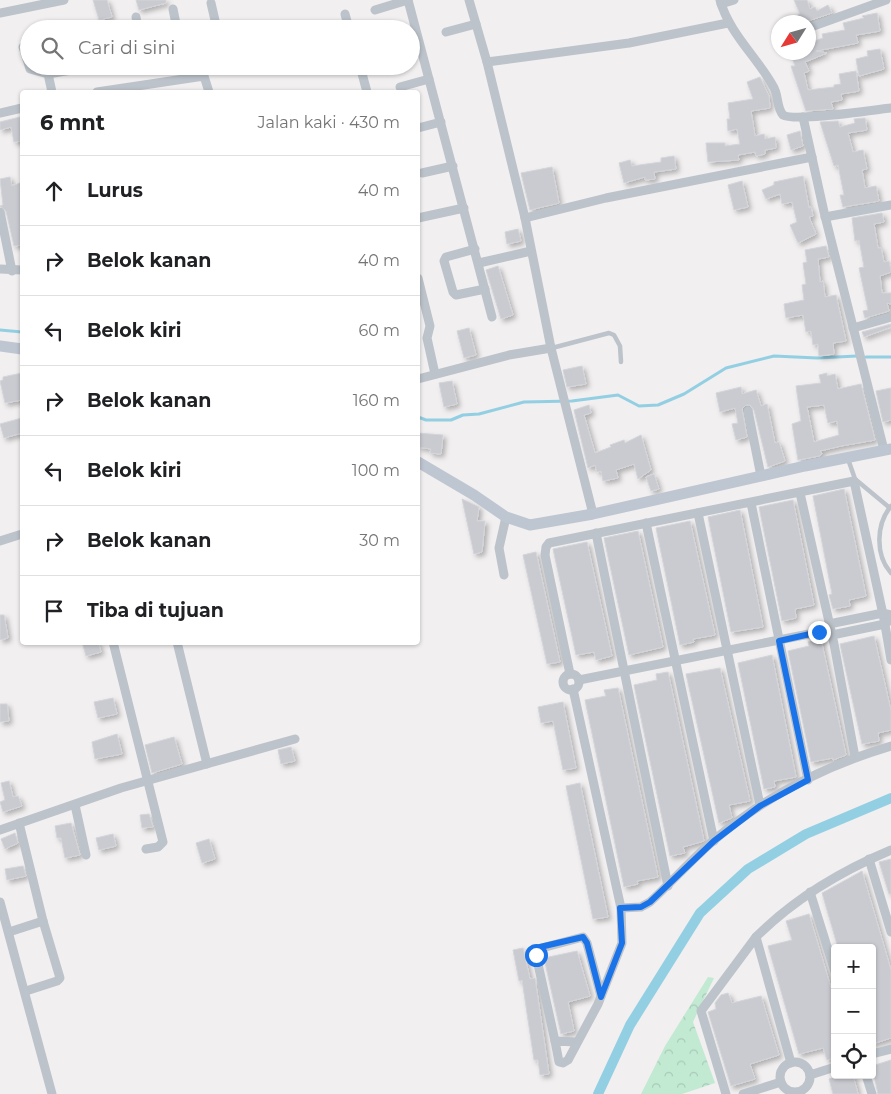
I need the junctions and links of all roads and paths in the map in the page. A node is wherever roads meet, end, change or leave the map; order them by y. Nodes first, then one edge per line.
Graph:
1 (64, 0) edge
2 (408, 0) edge
3 (469, 0) edge
4 (734, 0) edge
5 (886, 0) edge
6 (211, 2) dead end
7 (720, 2) edge
8 (173, 9) dead end
9 (375, 10) dead end
10 (0, 13) edge
11 (346, 14) dead end
12 (136, 17) dead end
13 (136, 20) edge
14 (175, 20) edge
15 (215, 20) edge
16 (348, 20) edge
17 (412, 20) edge
18 (728, 23) junction
19 (476, 24) junction
20 (816, 25) edge
21 (446, 32) dead end
22 (420, 53) edge
23 (487, 62) junction
24 (48, 75) edge
25 (362, 75) edge
26 (429, 79) junction
27 (400, 87) dead end
28 (52, 90) edge
29 (110, 90) edge
30 (208, 90) edge
31 (366, 90) edge
32 (20, 108) edge
33 (891, 108) edge
34 (0, 113) edge
35 (803, 117) junction
36 (441, 122) junction
37 (420, 127) edge
38 (812, 157) junction
39 (453, 166) junction
40 (422, 173) dead end
41 (891, 205) edge
42 (464, 208) junction
43 (0, 212) edge
44 (825, 217) junction
45 (420, 218) edge
46 (525, 218) junction
47 (475, 249) junction
48 (531, 251) junction
49 (479, 263) junction
50 (0, 269) edge
51 (20, 270) edge
52 (12, 271) junction
53 (420, 286) edge
54 (485, 289) junction
55 (891, 317) edge
56 (492, 318) dead end
57 (853, 328) junction
58 (0, 346) edge
59 (550, 348) junction
60 (20, 349) edge
61 (621, 362) dead end
62 (435, 374) junction
63 (420, 378) edge
64 (748, 411) dead end
65 (887, 450) edge
66 (849, 462) junction
67 (420, 463) edge
68 (761, 476) junction
69 (800, 493) junction
70 (750, 503) junction
71 (890, 507) edge
72 (698, 513) junction
73 (593, 514) junction
74 (506, 518) junction
75 (646, 523) junction
76 (596, 534) junction
77 (20, 535) edge
78 (0, 541) edge
79 (891, 573) edge
80 (504, 575) dead end
81 (887, 614) edge
82 (888, 622) edge
83 (829, 624) junction
84 (819, 632) junction
85 (832, 636) junction
86 (779, 641) junction
87 (114, 645) edge
88 (177, 645) edge
89 (727, 652) junction
90 (891, 660) edge
91 (675, 661) junction
92 (624, 671) junction
93 (570, 674) junction
94 (579, 680) junction
95 (573, 689) junction
96 (295, 738) dead end
97 (891, 746) edge
98 (855, 757) junction
99 (207, 764) junction
100 (808, 780) junction
101 (147, 781) junction
102 (75, 805) junction
103 (760, 806) junction
104 (19, 823) junction
105 (0, 830) edge
106 (714, 841) junction
107 (146, 849) dead end
108 (891, 850) edge
109 (86, 855) dead end
110 (869, 859) junction
111 (668, 886) junction
112 (810, 892) junction
113 (0, 902) edge
114 (620, 908) junction
115 (43, 921) junction
116 (9, 932) junction
117 (891, 932) edge
118 (756, 937) junction
119 (831, 959) edge
120 (26, 991) junction
121 (601, 997) junction
122 (556, 1041) junction
123 (576, 1042) junction
124 (891, 1049) edge
125 (876, 1053) edge
126 (791, 1063) junction
127 (831, 1068) edge
128 (810, 1075) junction
129 (867, 1079) edge
130 (781, 1082) junction
131 (797, 1093) edge
132 (52, 1094) edge
133 (726, 1094) edge
134 (743, 1094) edge
135 (872, 1094) edge

1 - 10 street
2 - 9 street
2 - 17 street
3 - 19 street
4 - 7 street
5 - 20 street
6 - 15 street
7 - 18 street
8 - 14 street
11 - 16 street
12 - 13 street
18 - 23 street
18 - 35 street
19 - 21 street
19 - 23 street
22 - 26 street
23 - 46 street
24 - 28 street
25 - 31 street
26 - 27 street
26 - 36 street
29 - 30 street
32 - 34 street
33 - 35 street
35 - 38 street
36 - 37 street
36 - 39 street
38 - 44 street
38 - 46 street
39 - 40 street
39 - 42 street
41 - 44 street
42 - 45 street
42 - 47 street
43 - 52 street
44 - 57 street
46 - 48 street
47 - 49 street
47 - 54 street
48 - 49 street
48 - 59 street
49 - 54 street
50 - 52 street
51 - 52 street
53 - 62 street
54 - 56 street
55 - 57 street
57 - 65 street
58 - 60 main road
59 - 61 lane
59 - 62 street
59 - 73 street
62 - 63 street
64 - 68 street
65 - 66 main road
66 - 68 main road
66 - 71 lane
67 - 74 main road
68 - 73 main road
69 - 70 street
69 - 81 street
69 - 83 street
70 - 72 street
70 - 86 street
71 - 79 lane
72 - 75 street
72 - 89 street
73 - 74 main road
74 - 80 street
75 - 76 street
75 - 91 street
76 - 92 street
76 - 93 street
77 - 78 street
81 - 82 street
81 - 83 street
82 - 85 street
82 - 90 street
83 - 84 street
83 - 85 street
84 - 85 street
84 - 86 street
85 - 98 street
86 - 89 street
86 - 100 street
87 - 101 street
88 - 99 street
89 - 91 street
89 - 103 street
91 - 92 street
91 - 106 street
92 - 94 street
92 - 111 street
93 - 94 street
93 - 95 street
94 - 95 street
95 - 114 street
96 - 99 street
97 - 98 street
98 - 100 street
99 - 101 street
100 - 103 street
101 - 102 street
101 - 107 street
102 - 104 street
102 - 109 street
103 - 106 street
104 - 105 street
104 - 115 street
106 - 111 street
108 - 110 street
110 - 112 street
110 - 117 street
111 - 114 street
112 - 118 street
112 - 119 street
113 - 116 street
114 - 121 street
115 - 116 street
115 - 120 street
116 - 120 street
118 - 126 street
118 - 133 street
120 - 132 street
121 - 122 street
121 - 123 street
122 - 123 street
122 - 123 street
124 - 125 street
126 - 128 street
126 - 130 street
127 - 128 street
128 - 131 street
129 - 135 street
130 - 131 street
130 - 134 street

